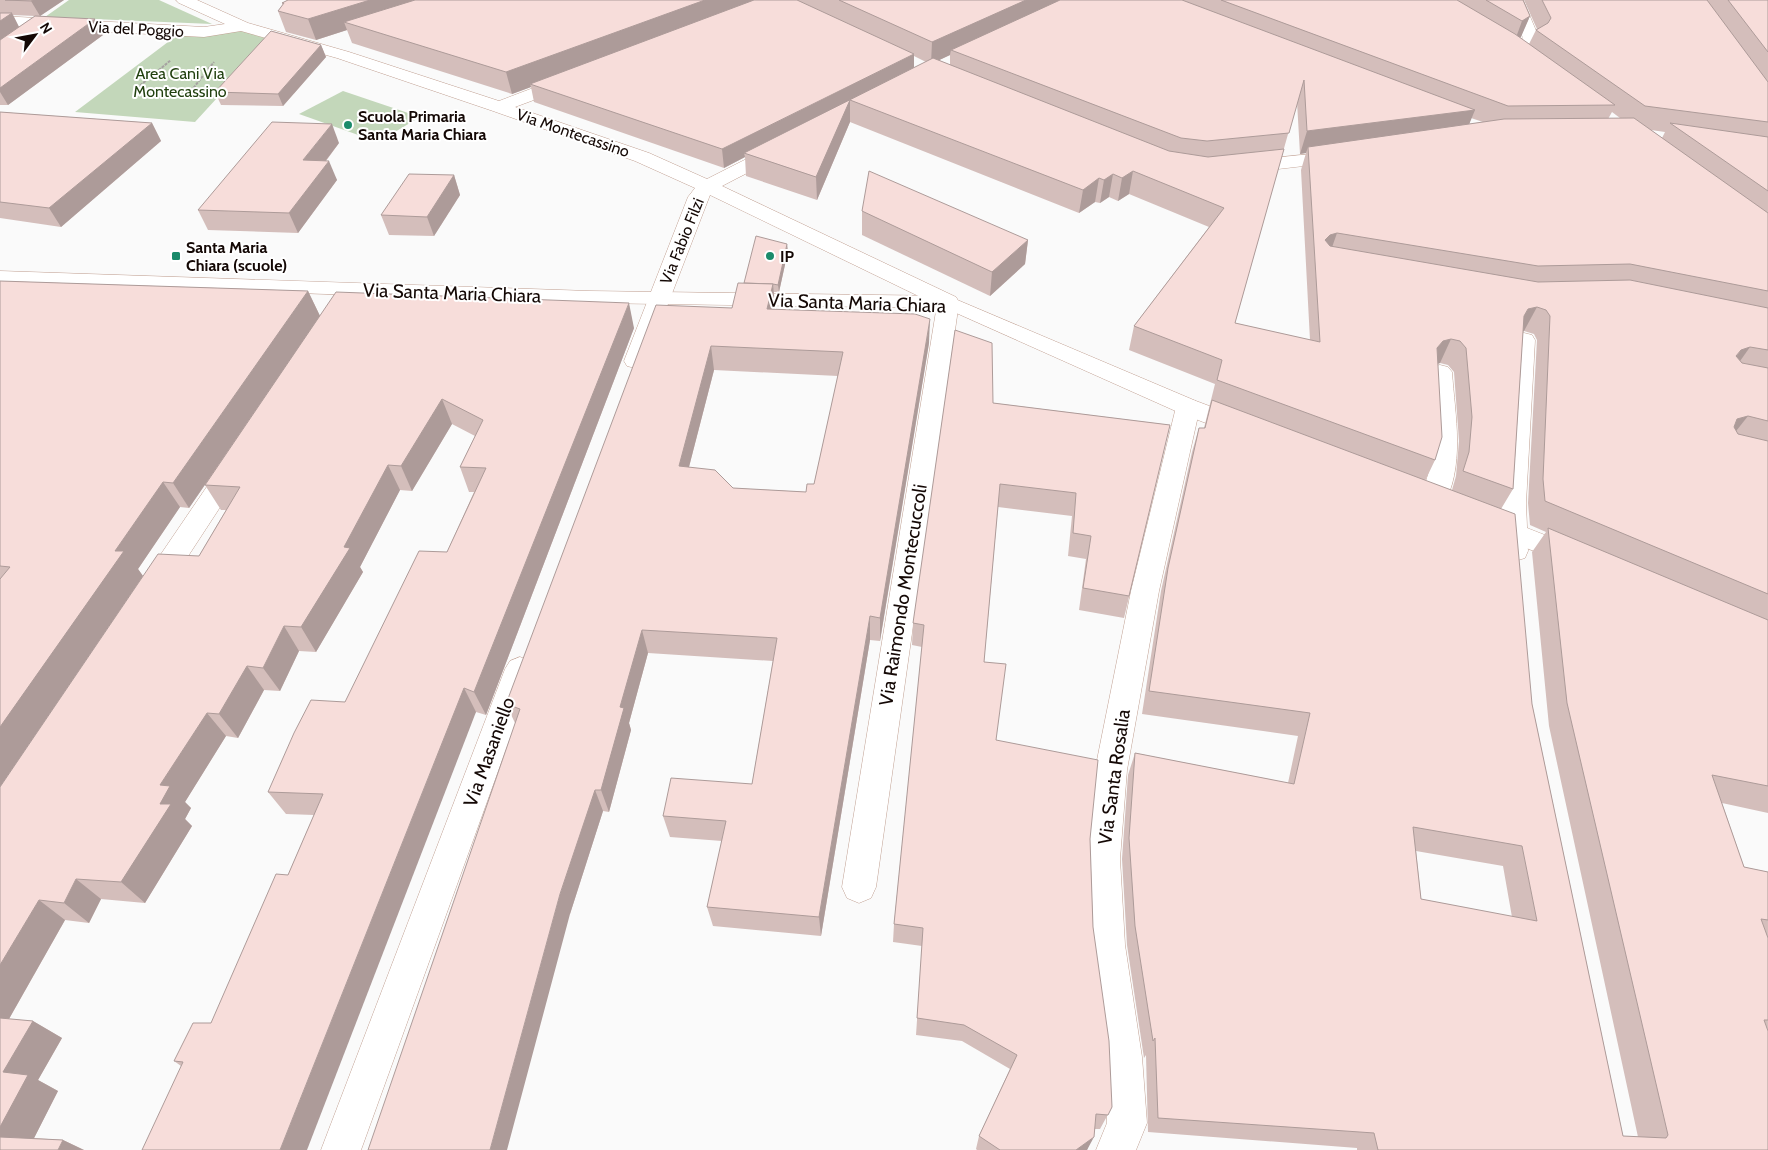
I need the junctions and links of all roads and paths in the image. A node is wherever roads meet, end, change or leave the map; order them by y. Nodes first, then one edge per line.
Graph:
1 (184, 0) edge
2 (1515, 0) edge
3 (0, 21) edge
4 (41, 24) junction
5 (242, 26) junction
6 (22, 38) edge
7 (347, 38) edge
8 (1497, 42) edge
9 (318, 47) junction
10 (1513, 51) junction
11 (1528, 62) edge
12 (586, 74) edge
13 (499, 107) junction
14 (792, 143) edge
15 (1356, 155) edge
16 (1231, 169) edge
17 (707, 186) junction
18 (0, 277) edge
19 (24, 279) junction
20 (351, 290) junction
21 (5, 298) edge
22 (658, 299) junction
23 (948, 302) junction
24 (336, 313) edge
25 (1524, 340) edge
26 (1440, 372) edge
27 (626, 385) edge
28 (1188, 407) junction
29 (1260, 434) edge
30 (248, 445) edge
31 (1514, 532) junction
32 (1596, 567) edge
33 (1518, 581) edge
34 (143, 602) edge
35 (529, 646) edge
36 (859, 888) dead end
37 (341, 1150) edge
38 (1116, 1150) edge

1 - 5 street, Via Montecassino
2 - 10 street
3 - 4 street, Via del Poggio
4 - 5 street, Via del Poggio
4 - 6 street
5 - 9 street, Via Montecassino
7 - 9 street
8 - 10 street
9 - 13 street, Via Montecassino
10 - 11 street
12 - 13 street
13 - 17 street, Via Montecassino
14 - 17 street, Via Fabio Filzi
15 - 16 street
17 - 22 street, Via Fabio Filzi
17 - 23 street, Via Montecassino
18 - 19 street, Via Santa Maria Chiara
19 - 20 street, Via Santa Maria Chiara
19 - 21 street
20 - 22 street, Via Santa Maria Chiara
20 - 24 street
22 - 23 street, Via Santa Maria Chiara
22 - 27 street
23 - 28 street, Via Santa Maria Chiara
23 - 36 street, Via Raimondo Montecuccoli
25 - 31 street
26 - 31 street
28 - 29 street, Via Santa Maria Chiara
28 - 38 street, Via Santa Rosalia
30 - 34 street
31 - 32 street
31 - 33 street
35 - 37 street, Via Masaniello

